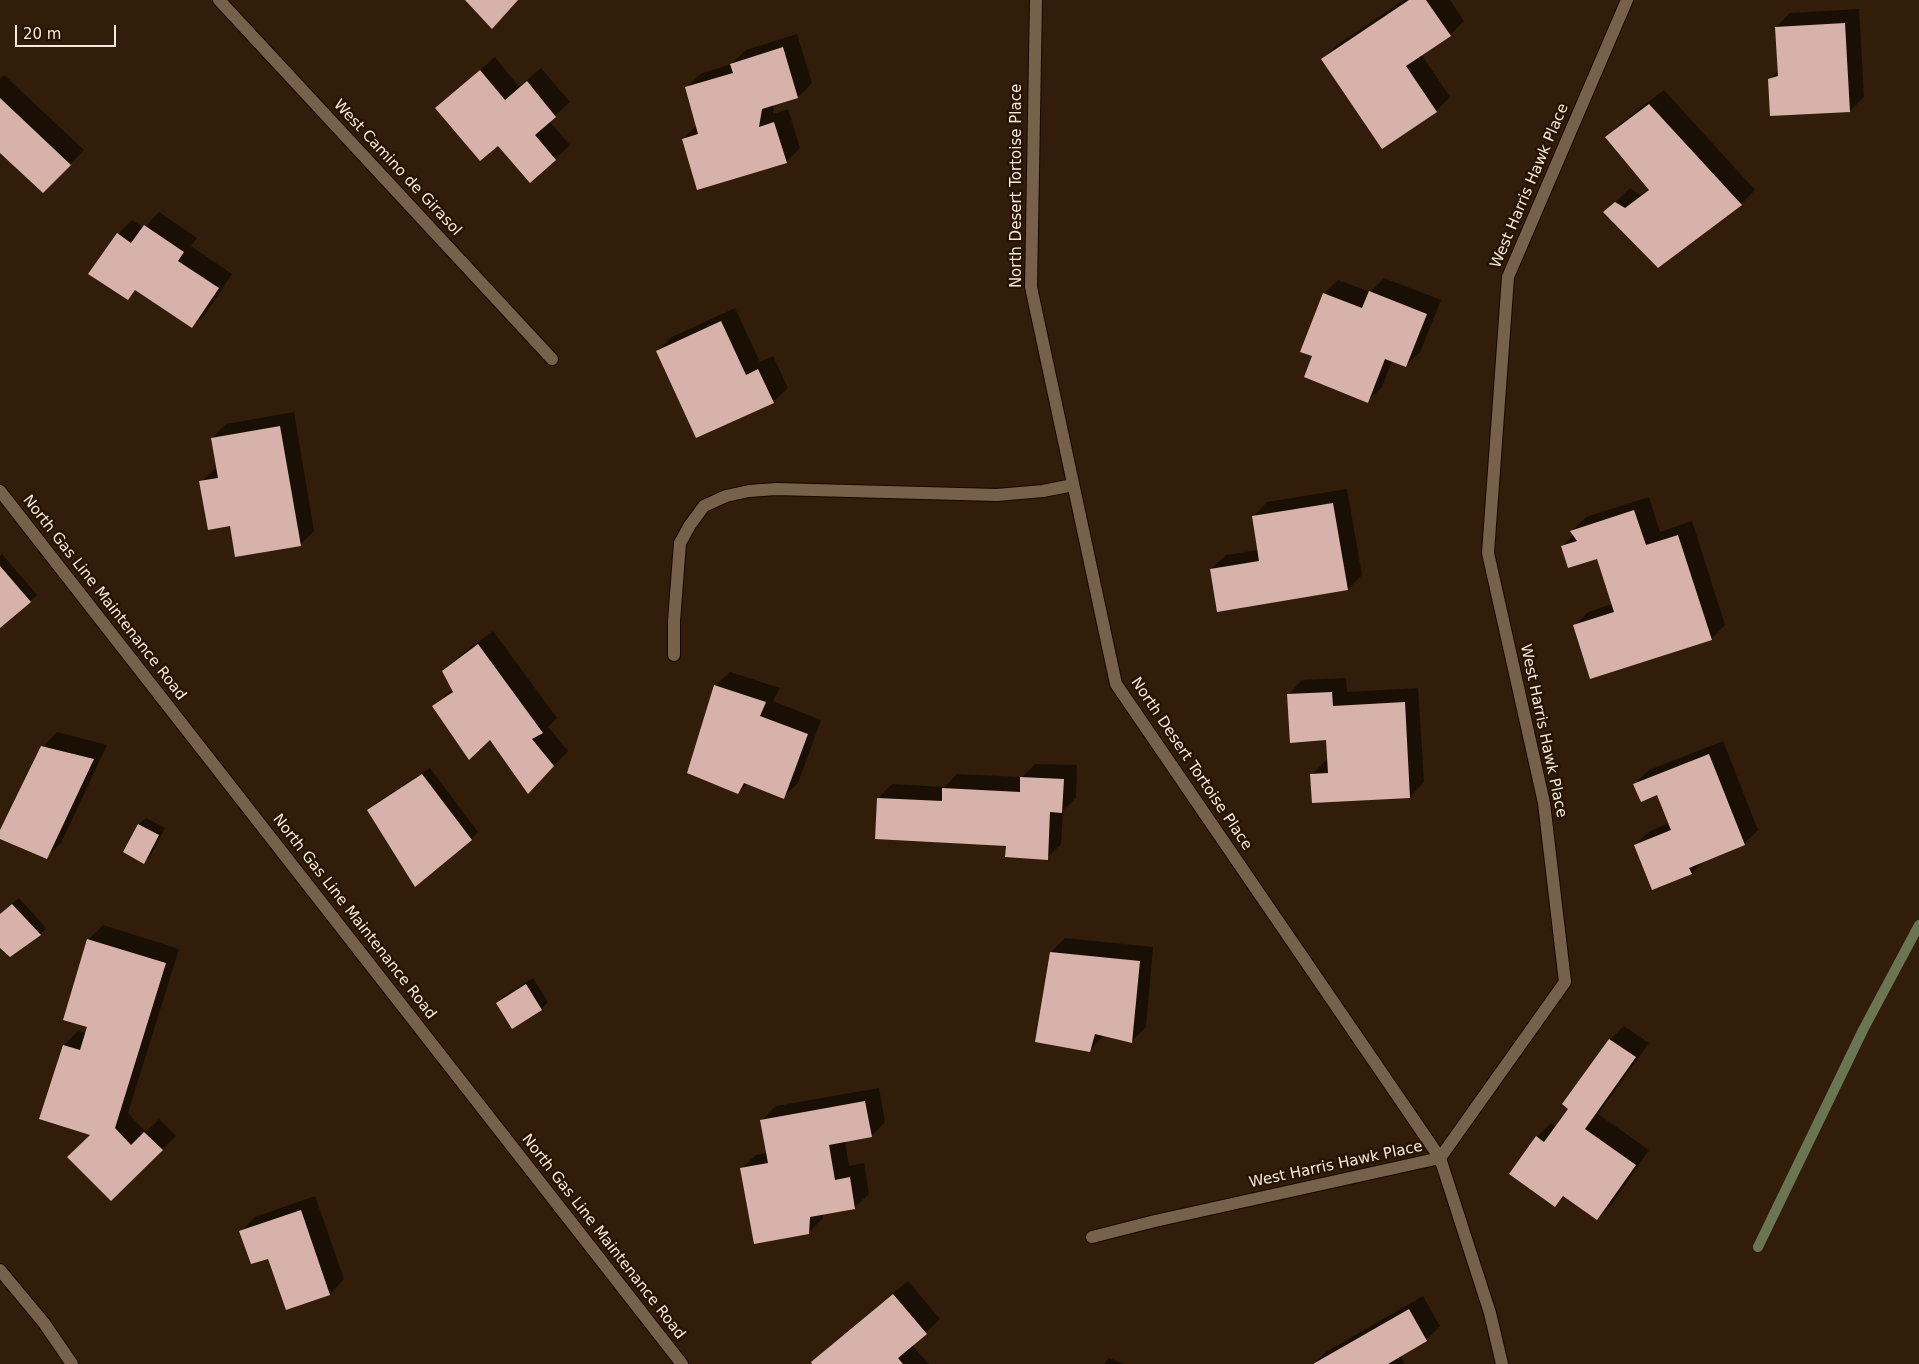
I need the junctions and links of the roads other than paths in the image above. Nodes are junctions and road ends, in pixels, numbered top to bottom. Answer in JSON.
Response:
{"nodes":[{"id":1,"x":219,"y":0,"type":"edge"},
{"id":2,"x":1036,"y":0,"type":"edge"},
{"id":3,"x":1627,"y":0,"type":"edge"},
{"id":4,"x":552,"y":359,"type":"dead end"},
{"id":5,"x":1073,"y":485,"type":"junction"},
{"id":6,"x":0,"y":491,"type":"edge"},
{"id":7,"x":674,"y":655,"type":"dead end"},
{"id":8,"x":1440,"y":1158,"type":"junction"},
{"id":9,"x":1092,"y":1237,"type":"dead end"},
{"id":10,"x":0,"y":1270,"type":"edge"},
{"id":11,"x":72,"y":1364,"type":"edge"},
{"id":12,"x":682,"y":1364,"type":"edge"},
{"id":13,"x":1502,"y":1364,"type":"edge"}],
"edges":[{"from":1,"to":4,"type":"street","name":"West Camino de Girasol"},
{"from":2,"to":5,"type":"street","name":"North Desert Tortoise Place"},
{"from":3,"to":8,"type":"street","name":"West Harris Hawk Place"},
{"from":5,"to":7,"type":"street"},
{"from":5,"to":8,"type":"street","name":"North Desert Tortoise Place"},
{"from":6,"to":12,"type":"street","name":"North Gas Line Maintenance Road"},
{"from":8,"to":9,"type":"street","name":"West Harris Hawk Place"},
{"from":8,"to":13,"type":"street","name":"North Desert Tortoise Place"},
{"from":10,"to":11,"type":"street"}]}
